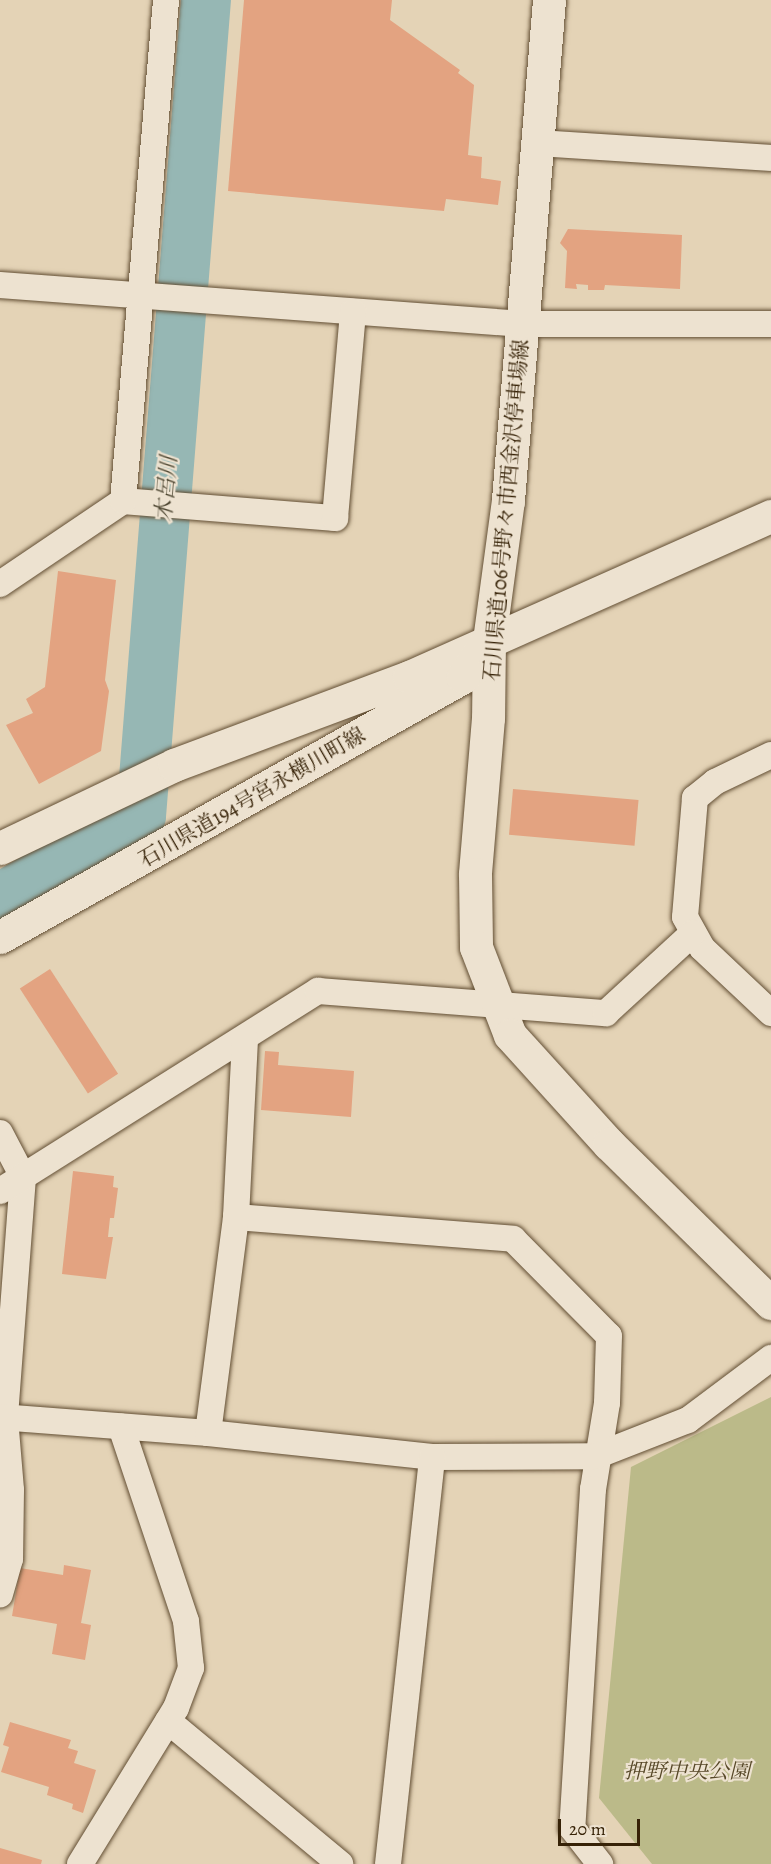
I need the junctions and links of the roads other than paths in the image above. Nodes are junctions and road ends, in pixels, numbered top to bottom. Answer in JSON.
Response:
{"nodes":[{"id":1,"x":166,"y":0,"type":"edge"},
{"id":2,"x":549,"y":0,"type":"edge"},
{"id":3,"x":539,"y":143,"type":"junction"},
{"id":4,"x":771,"y":158,"type":"edge"},
{"id":5,"x":0,"y":285,"type":"edge"},
{"id":6,"x":146,"y":296,"type":"junction"},
{"id":7,"x":353,"y":312,"type":"junction"},
{"id":8,"x":524,"y":324,"type":"junction"},
{"id":9,"x":771,"y":324,"type":"edge"},
{"id":10,"x":130,"y":502,"type":"junction"},
{"id":11,"x":771,"y":516,"type":"edge"},
{"id":12,"x":0,"y":584,"type":"edge"},
{"id":13,"x":489,"y":640,"type":"junction"},
{"id":14,"x":771,"y":755,"type":"edge"},
{"id":15,"x":0,"y":848,"type":"edge"},
{"id":16,"x":693,"y":933,"type":"junction"},
{"id":17,"x":0,"y":937,"type":"edge"},
{"id":18,"x":495,"y":1003,"type":"junction"},
{"id":19,"x":771,"y":1013,"type":"edge"},
{"id":20,"x":245,"y":1039,"type":"junction"},
{"id":21,"x":0,"y":1133,"type":"edge"},
{"id":22,"x":23,"y":1177,"type":"junction"},
{"id":23,"x":0,"y":1191,"type":"edge"},
{"id":24,"x":236,"y":1217,"type":"junction"},
{"id":25,"x":771,"y":1303,"type":"edge"},
{"id":26,"x":771,"y":1358,"type":"edge"},
{"id":27,"x":2,"y":1418,"type":"edge"},
{"id":28,"x":121,"y":1427,"type":"junction"},
{"id":29,"x":208,"y":1433,"type":"junction"},
{"id":30,"x":432,"y":1456,"type":"junction"},
{"id":31,"x":596,"y":1456,"type":"junction"},
{"id":32,"x":0,"y":1596,"type":"edge"},
{"id":33,"x":168,"y":1721,"type":"junction"},
{"id":34,"x":80,"y":1864,"type":"edge"},
{"id":35,"x":340,"y":1864,"type":"edge"},
{"id":36,"x":388,"y":1864,"type":"edge"},
{"id":37,"x":600,"y":1864,"type":"edge"}],
"edges":[{"from":1,"to":6,"type":"street"},
{"from":2,"to":3,"type":"main road","name":"石川県道106号野々市西金沢停車場線"},
{"from":3,"to":4,"type":"street"},
{"from":3,"to":8,"type":"main road","name":"石川県道106号野々市西金沢停車場線"},
{"from":5,"to":6,"type":"street"},
{"from":6,"to":7,"type":"street"},
{"from":6,"to":10,"type":"street"},
{"from":7,"to":8,"type":"street"},
{"from":7,"to":10,"type":"street"},
{"from":8,"to":9,"type":"street"},
{"from":8,"to":13,"type":"main road","name":"石川県道106号野々市西金沢停車場線"},
{"from":10,"to":12,"type":"street"},
{"from":11,"to":13,"type":"main road","name":"石川県道194号宮永横川町線"},
{"from":13,"to":15,"type":"main road","name":"石川県道194号宮永横川町線"},
{"from":13,"to":17,"type":"main road","name":"石川県道194号宮永横川町線"},
{"from":13,"to":18,"type":"main road","name":"石川県道106号野々市西金沢停車場線"},
{"from":14,"to":16,"type":"street"},
{"from":16,"to":18,"type":"street"},
{"from":16,"to":19,"type":"street"},
{"from":18,"to":20,"type":"street"},
{"from":18,"to":25,"type":"main road","name":"石川県道106号野々市西金沢停車場線"},
{"from":20,"to":22,"type":"street"},
{"from":20,"to":24,"type":"street"},
{"from":21,"to":22,"type":"street"},
{"from":22,"to":23,"type":"street"},
{"from":22,"to":27,"type":"street"},
{"from":24,"to":29,"type":"street"},
{"from":24,"to":31,"type":"street"},
{"from":26,"to":31,"type":"street"},
{"from":27,"to":28,"type":"street"},
{"from":27,"to":32,"type":"street"},
{"from":28,"to":29,"type":"street"},
{"from":28,"to":33,"type":"street"},
{"from":29,"to":30,"type":"street"},
{"from":30,"to":31,"type":"street"},
{"from":30,"to":36,"type":"street"},
{"from":31,"to":37,"type":"street"},
{"from":33,"to":34,"type":"street"},
{"from":33,"to":35,"type":"street"}]}
